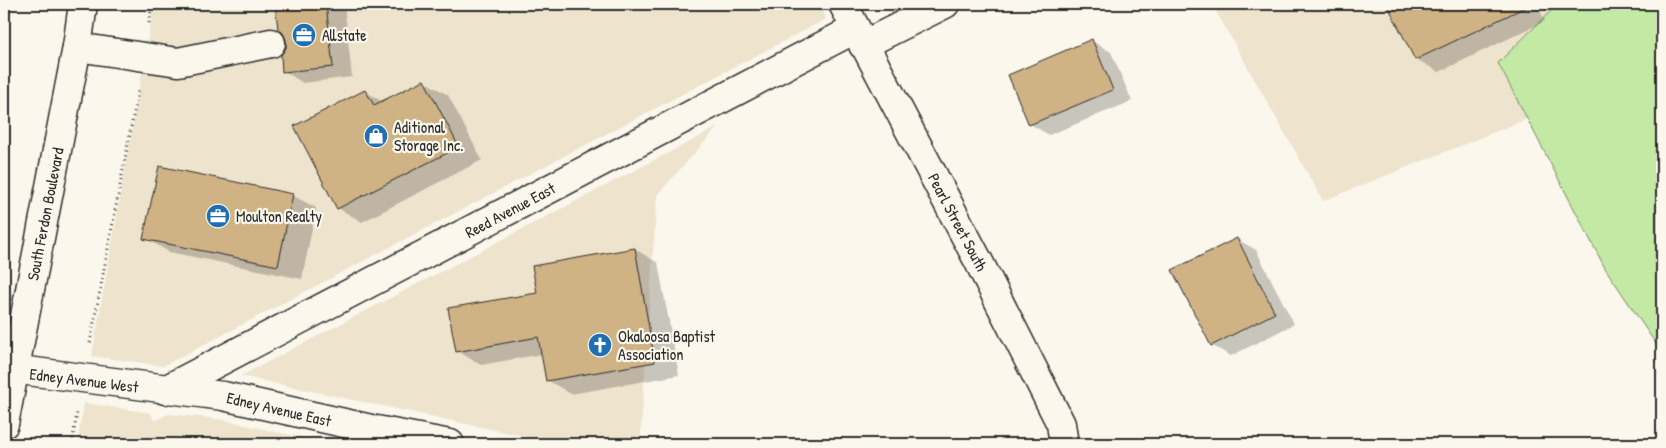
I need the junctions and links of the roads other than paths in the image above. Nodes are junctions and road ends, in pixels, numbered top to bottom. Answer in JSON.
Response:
{"nodes":[{"id":1,"x":83,"y":4,"type":"edge"},
{"id":2,"x":843,"y":4,"type":"edge"},
{"id":3,"x":945,"y":4,"type":"edge"},
{"id":4,"x":859,"y":37,"type":"junction"},
{"id":5,"x":271,"y":43,"type":"dead end"},
{"id":6,"x":77,"y":47,"type":"junction"},
{"id":7,"x":9,"y":369,"type":"edge"},
{"id":8,"x":165,"y":390,"type":"junction"},
{"id":9,"x":4,"y":424,"type":"edge"},
{"id":10,"x":369,"y":437,"type":"edge"},
{"id":11,"x":450,"y":444,"type":"edge"},
{"id":12,"x":1064,"y":444,"type":"edge"}],
"edges":[{"from":1,"to":6,"type":"street","name":"South Ferdon Boulevard"},
{"from":2,"to":4,"type":"street","name":"Pearl Street South"},
{"from":3,"to":4,"type":"street","name":"Reed Avenue East"},
{"from":4,"to":8,"type":"street","name":"Reed Avenue East"},
{"from":4,"to":12,"type":"street","name":"Pearl Street South"},
{"from":5,"to":6,"type":"street"},
{"from":6,"to":7,"type":"street","name":"South Ferdon Boulevard"},
{"from":7,"to":8,"type":"street","name":"Edney Avenue West"},
{"from":7,"to":9,"type":"street","name":"South Ferdon Boulevard"},
{"from":8,"to":10,"type":"street","name":"Edney Avenue East"},
{"from":10,"to":11,"type":"street","name":"Edney Avenue East"}]}
